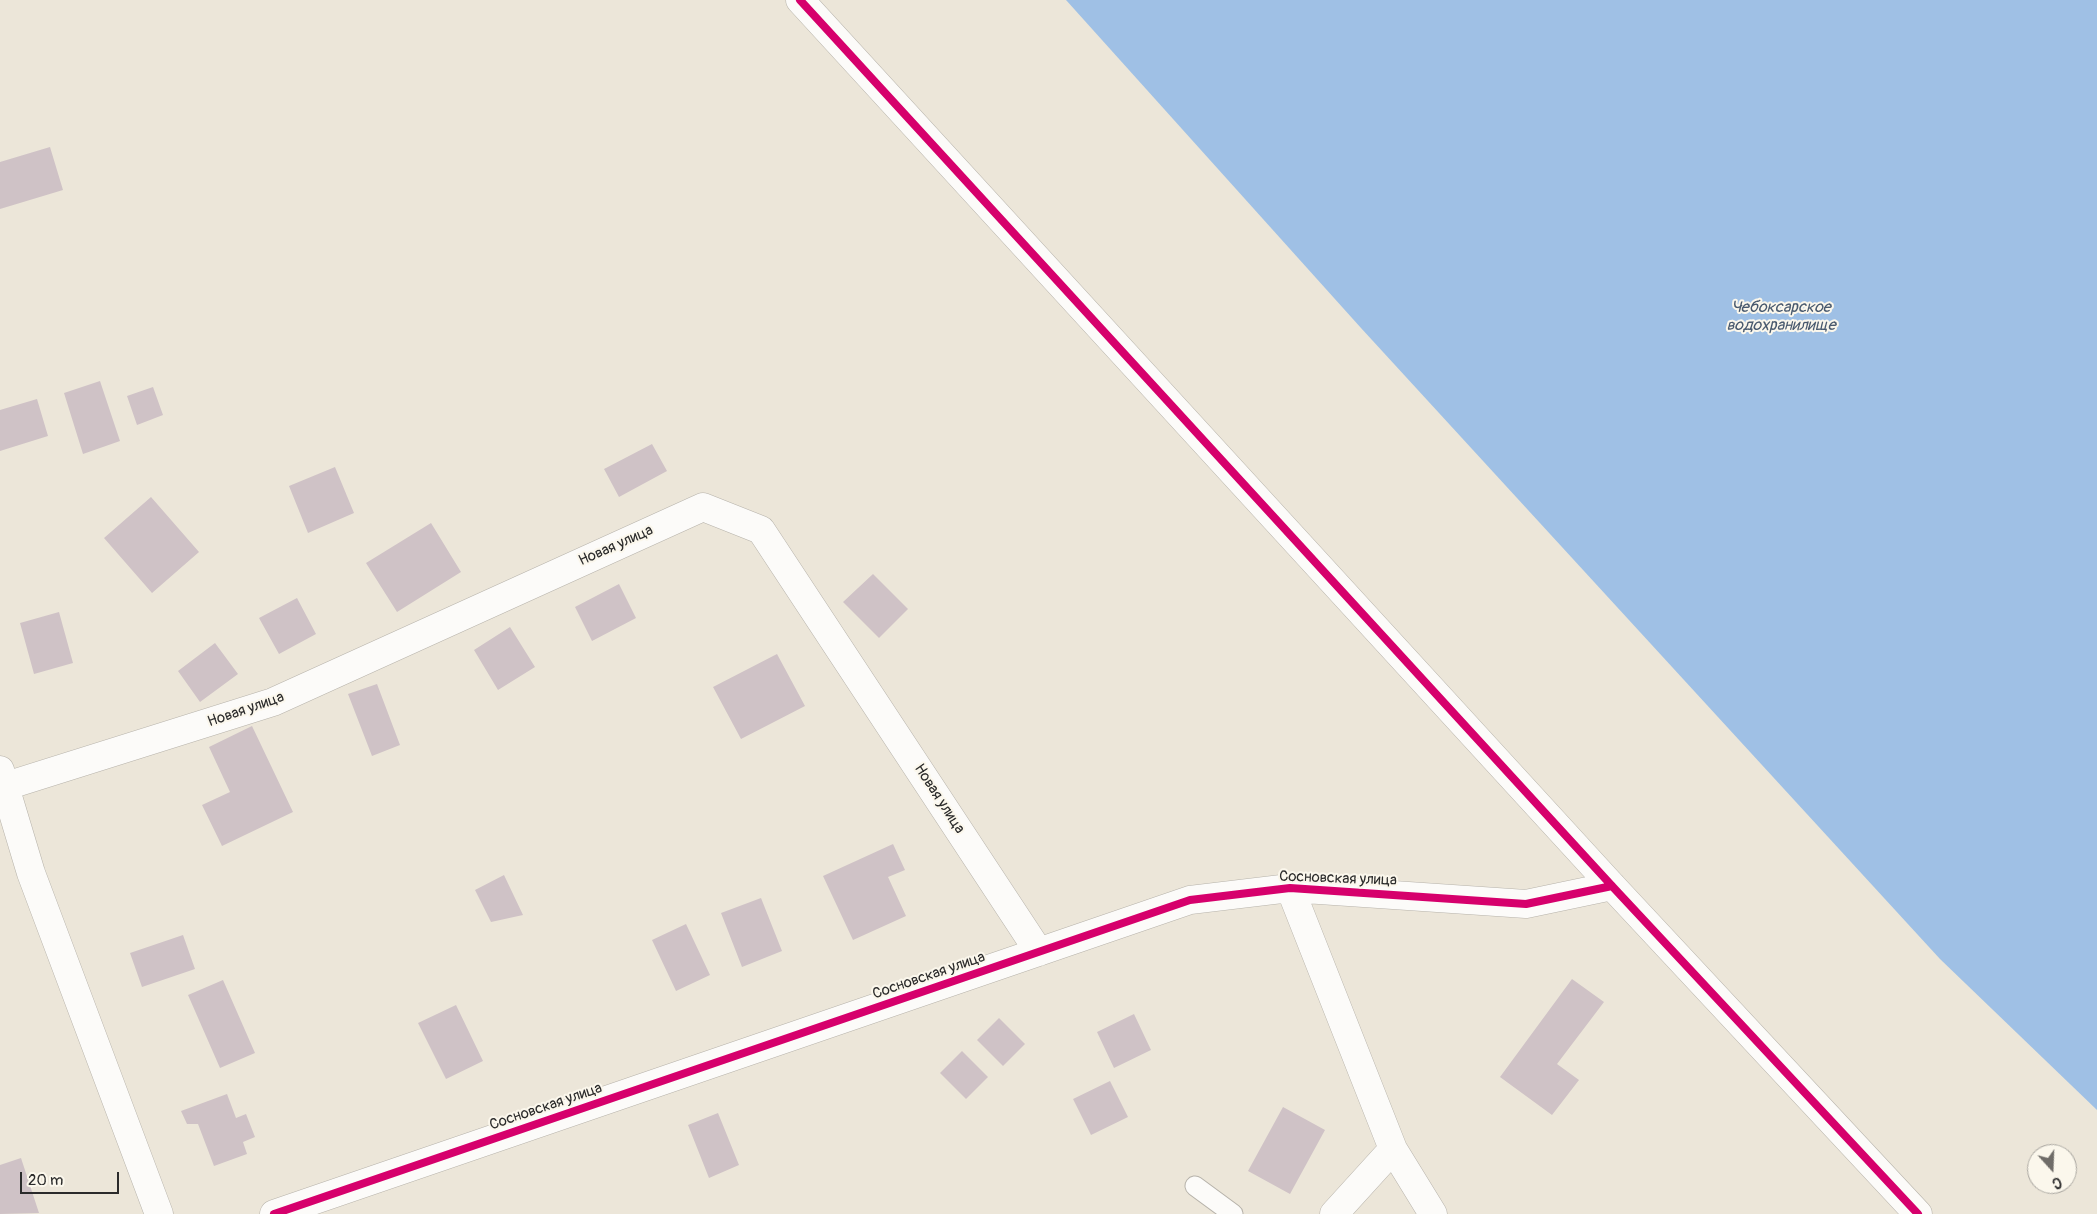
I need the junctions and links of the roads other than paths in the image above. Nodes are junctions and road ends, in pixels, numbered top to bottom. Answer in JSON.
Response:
{"nodes":[{"id":1,"x":800,"y":0,"type":"edge"},
{"id":2,"x":1,"y":782,"type":"edge"},
{"id":3,"x":1612,"y":886,"type":"junction"},
{"id":4,"x":1290,"y":888,"type":"junction"},
{"id":5,"x":1040,"y":952,"type":"junction"},
{"id":6,"x":1393,"y":1149,"type":"junction"},
{"id":7,"x":1195,"y":1186,"type":"dead end"},
{"id":8,"x":159,"y":1214,"type":"edge"},
{"id":9,"x":274,"y":1214,"type":"edge"},
{"id":10,"x":1234,"y":1214,"type":"edge"},
{"id":11,"x":1334,"y":1214,"type":"edge"},
{"id":12,"x":1433,"y":1214,"type":"edge"},
{"id":13,"x":1918,"y":1214,"type":"edge"}],
"edges":[{"from":1,"to":3,"type":"street"},
{"from":2,"to":5,"type":"street","name":"Новая улица"},
{"from":2,"to":8,"type":"street"},
{"from":3,"to":4,"type":"street","name":"Сосновская улица"},
{"from":3,"to":13,"type":"street"},
{"from":4,"to":5,"type":"street","name":"Сосновская улица"},
{"from":4,"to":6,"type":"street"},
{"from":5,"to":9,"type":"street","name":"Сосновская улица"},
{"from":6,"to":11,"type":"street"},
{"from":6,"to":12,"type":"street"},
{"from":7,"to":10,"type":"lane"}]}
